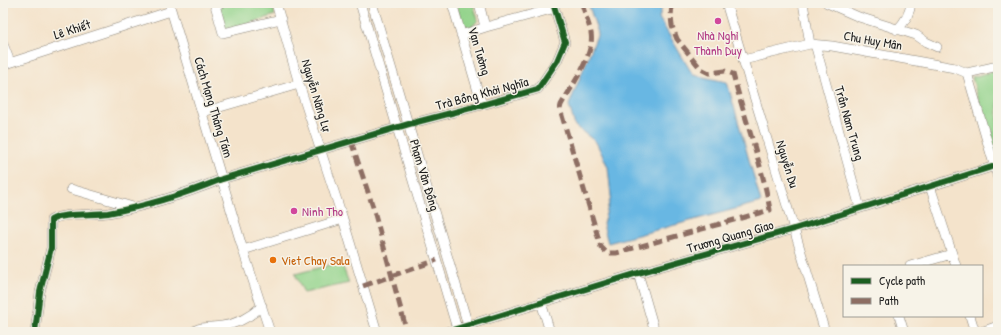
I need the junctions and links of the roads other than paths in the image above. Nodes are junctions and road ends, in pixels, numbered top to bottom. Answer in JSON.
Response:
{"nodes":[{"id":1,"x":221,"y":3,"type":"edge"},
{"id":2,"x":276,"y":3,"type":"edge"},
{"id":3,"x":360,"y":3,"type":"edge"},
{"id":4,"x":372,"y":3,"type":"edge"},
{"id":5,"x":452,"y":3,"type":"edge"},
{"id":6,"x":479,"y":3,"type":"edge"},
{"id":7,"x":726,"y":3,"type":"edge"},
{"id":8,"x":803,"y":3,"type":"edge"},
{"id":9,"x":827,"y":3,"type":"edge"},
{"id":10,"x":911,"y":3,"type":"edge"},
{"id":11,"x":554,"y":6,"type":"edge"},
{"id":12,"x":170,"y":7,"type":"edge"},
{"id":13,"x":281,"y":19,"type":"junction"},
{"id":14,"x":486,"y":27,"type":"junction"},
{"id":15,"x":897,"y":30,"type":"junction"},
{"id":16,"x":461,"y":35,"type":"junction"},
{"id":17,"x":3,"y":44,"type":"edge"},
{"id":18,"x":812,"y":44,"type":"junction"},
{"id":19,"x":936,"y":47,"type":"dead end"},
{"id":20,"x":743,"y":60,"type":"junction"},
{"id":21,"x":7,"y":64,"type":"edge"},
{"id":22,"x":998,"y":66,"type":"edge"},
{"id":23,"x":967,"y":73,"type":"junction"},
{"id":24,"x":299,"y":84,"type":"junction"},
{"id":25,"x":482,"y":106,"type":"junction"},
{"id":26,"x":203,"y":112,"type":"junction"},
{"id":27,"x":409,"y":124,"type":"junction"},
{"id":28,"x":398,"y":128,"type":"junction"},
{"id":29,"x":320,"y":150,"type":"junction"},
{"id":30,"x":996,"y":166,"type":"edge"},
{"id":31,"x":998,"y":178,"type":"edge"},
{"id":32,"x":222,"y":179,"type":"junction"},
{"id":33,"x":930,"y":186,"type":"junction"},
{"id":34,"x":71,"y":189,"type":"dead end"},
{"id":35,"x":134,"y":208,"type":"junction"},
{"id":36,"x":860,"y":208,"type":"junction"},
{"id":37,"x":343,"y":219,"type":"junction"},
{"id":38,"x":794,"y":229,"type":"junction"},
{"id":39,"x":243,"y":250,"type":"junction"},
{"id":40,"x":952,"y":254,"type":"junction"},
{"id":41,"x":914,"y":265,"type":"edge"},
{"id":42,"x":956,"y":265,"type":"edge"},
{"id":43,"x":638,"y":273,"type":"junction"},
{"id":44,"x":541,"y":302,"type":"junction"},
{"id":45,"x":262,"y":306,"type":"junction"},
{"id":46,"x":899,"y":317,"type":"edge"},
{"id":47,"x":970,"y":317,"type":"edge"},
{"id":48,"x":998,"y":326,"type":"edge"},
{"id":49,"x":468,"y":329,"type":"edge"},
{"id":50,"x":458,"y":330,"type":"edge"},
{"id":51,"x":35,"y":332,"type":"edge"},
{"id":52,"x":195,"y":332,"type":"edge"},
{"id":53,"x":270,"y":332,"type":"edge"},
{"id":54,"x":377,"y":332,"type":"edge"},
{"id":55,"x":446,"y":332,"type":"edge"},
{"id":56,"x":550,"y":332,"type":"edge"},
{"id":57,"x":655,"y":332,"type":"edge"},
{"id":58,"x":825,"y":332,"type":"edge"},
{"id":59,"x":904,"y":332,"type":"edge"},
{"id":60,"x":975,"y":332,"type":"edge"},
{"id":61,"x":981,"y":332,"type":"edge"}],
"edges":[{"from":1,"to":13,"type":"street"},
{"from":2,"to":13,"type":"street","name":"Nguyễn Năng Lự"},
{"from":3,"to":28,"type":"street","name":"Phạm Văn Đồng"},
{"from":4,"to":27,"type":"street","name":"Phạm Văn Đồng"},
{"from":5,"to":16,"type":"street","name":"Vạn Tường"},
{"from":6,"to":14,"type":"street"},
{"from":7,"to":20,"type":"street","name":"Nguyễn Du"},
{"from":8,"to":18,"type":"street","name":"Trần Nam Trung"},
{"from":9,"to":15,"type":"street"},
{"from":10,"to":15,"type":"street"},
{"from":11,"to":14,"type":"street"},
{"from":11,"to":25,"type":"street","name":"Trà Bồng Khởi Nghĩa"},
{"from":12,"to":21,"type":"street","name":"Lê Khiết"},
{"from":12,"to":26,"type":"street","name":"Cách Mạng Tháng Tám"},
{"from":13,"to":24,"type":"street","name":"Nguyễn Năng Lự"},
{"from":14,"to":16,"type":"street"},
{"from":15,"to":19,"type":"street"},
{"from":16,"to":25,"type":"street","name":"Vạn Tường"},
{"from":17,"to":21,"type":"street"},
{"from":18,"to":20,"type":"street","name":"Chu Huy Mân"},
{"from":18,"to":23,"type":"street","name":"Chu Huy Mân"},
{"from":18,"to":36,"type":"street","name":"Trần Nam Trung"},
{"from":20,"to":38,"type":"street","name":"Nguyễn Du"},
{"from":22,"to":23,"type":"street"},
{"from":23,"to":30,"type":"street"},
{"from":24,"to":26,"type":"street"},
{"from":24,"to":29,"type":"street","name":"Nguyễn Năng Lự"},
{"from":25,"to":27,"type":"street","name":"Trà Bồng Khởi Nghĩa"},
{"from":26,"to":32,"type":"street","name":"Cách Mạng Tháng Tám"},
{"from":27,"to":28,"type":"street","name":"Trà Bồng Khởi Nghĩa"},
{"from":27,"to":49,"type":"street","name":"Phạm Văn Đồng"},
{"from":28,"to":29,"type":"street"},
{"from":28,"to":50,"type":"street","name":"Phạm Văn Đồng"},
{"from":29,"to":32,"type":"street"},
{"from":29,"to":37,"type":"street","name":"Nguyễn Năng Lự"},
{"from":30,"to":31,"type":"street"},
{"from":30,"to":33,"type":"street","name":"Trương Quang Giao"},
{"from":32,"to":35,"type":"street"},
{"from":32,"to":39,"type":"street","name":"Cách Mạng Tháng Tám"},
{"from":33,"to":36,"type":"street","name":"Trương Quang Giao"},
{"from":33,"to":40,"type":"street"},
{"from":34,"to":35,"type":"street"},
{"from":35,"to":51,"type":"street"},
{"from":36,"to":38,"type":"street","name":"Trương Quang Giao"},
{"from":37,"to":39,"type":"street"},
{"from":37,"to":54,"type":"street","name":"Nguyễn Năng Lự"},
{"from":38,"to":43,"type":"street","name":"Trương Quang Giao"},
{"from":38,"to":58,"type":"street","name":"Nguyễn Du"},
{"from":39,"to":45,"type":"street","name":"Cách Mạng Tháng Tám"},
{"from":40,"to":41,"type":"street"},
{"from":40,"to":42,"type":"street"},
{"from":43,"to":44,"type":"street","name":"Trương Quang Giao"},
{"from":43,"to":57,"type":"street"},
{"from":44,"to":49,"type":"street","name":"Trương Quang Giao"},
{"from":44,"to":56,"type":"street"},
{"from":45,"to":52,"type":"street"},
{"from":45,"to":53,"type":"street","name":"Cách Mạng Tháng Tám"},
{"from":46,"to":59,"type":"street"},
{"from":47,"to":60,"type":"street"},
{"from":48,"to":61,"type":"street"},
{"from":49,"to":50,"type":"street","name":"Trương Quang Giao"},
{"from":50,"to":55,"type":"street"}]}
